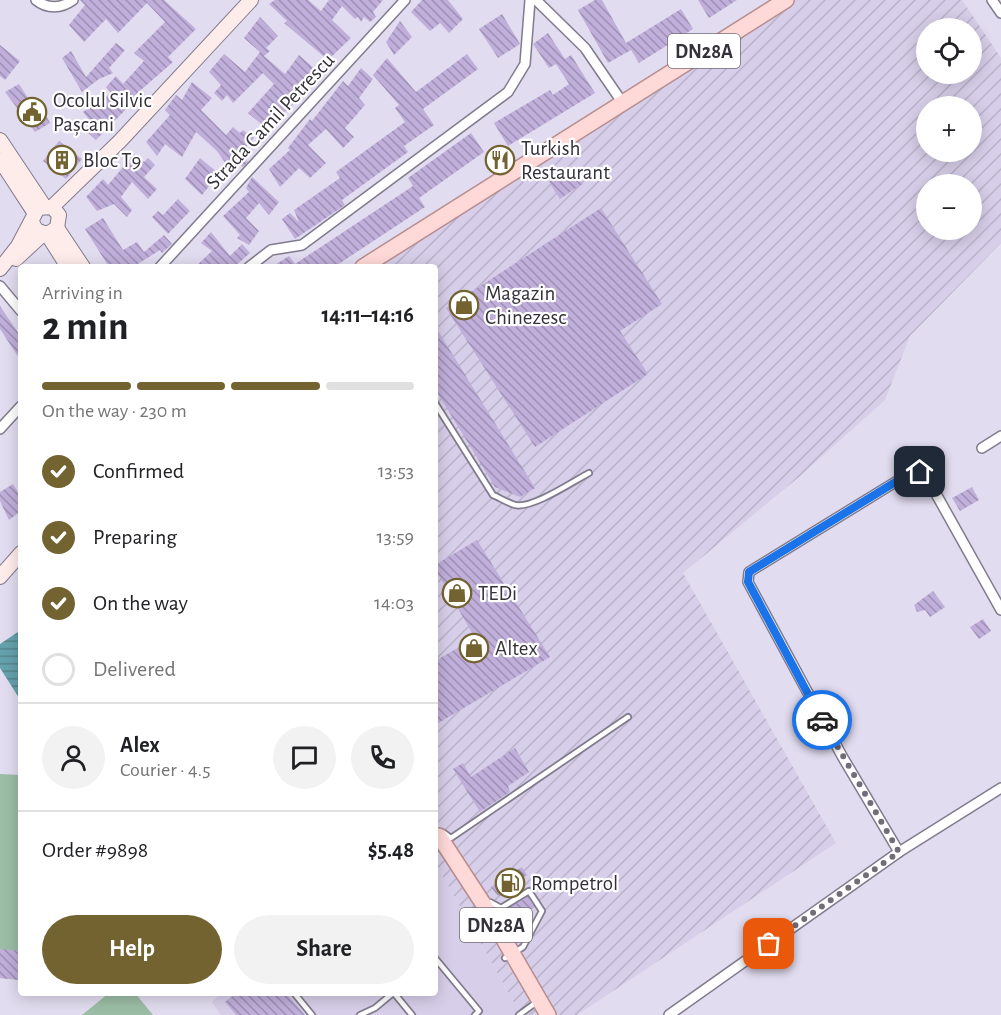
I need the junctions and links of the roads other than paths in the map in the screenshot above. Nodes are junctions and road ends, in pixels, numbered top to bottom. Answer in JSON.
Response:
{"nodes":[{"id":1,"x":36,"y":0,"type":"edge"},
{"id":2,"x":73,"y":0,"type":"edge"},
{"id":3,"x":251,"y":0,"type":"edge"},
{"id":4,"x":405,"y":0,"type":"edge"},
{"id":5,"x":530,"y":0,"type":"edge"},
{"id":6,"x":536,"y":0,"type":"edge"},
{"id":7,"x":786,"y":0,"type":"edge"},
{"id":8,"x":992,"y":0,"type":"edge"},
{"id":9,"x":1001,"y":14,"type":"edge"},
{"id":10,"x":622,"y":102,"type":"junction"},
{"id":11,"x":0,"y":140,"type":"edge"},
{"id":12,"x":0,"y":160,"type":"edge"},
{"id":13,"x":46,"y":220,"type":"junction"},
{"id":14,"x":67,"y":264,"type":"edge"},
{"id":15,"x":81,"y":264,"type":"edge"},
{"id":16,"x":163,"y":264,"type":"edge"},
{"id":17,"x":253,"y":264,"type":"edge"},
{"id":18,"x":368,"y":264,"type":"edge"},
{"id":19,"x":0,"y":269,"type":"edge"},
{"id":20,"x":0,"y":275,"type":"edge"},
{"id":21,"x":0,"y":286,"type":"edge"},
{"id":22,"x":18,"y":307,"type":"edge"},
{"id":23,"x":438,"y":408,"type":"edge"},
{"id":24,"x":18,"y":409,"type":"edge"},
{"id":25,"x":0,"y":429,"type":"edge"},
{"id":26,"x":1001,"y":436,"type":"edge"},
{"id":27,"x":982,"y":448,"type":"dead end"},
{"id":28,"x":589,"y":473,"type":"dead end"},
{"id":29,"x":18,"y":556,"type":"edge"},
{"id":30,"x":0,"y":577,"type":"edge"},
{"id":31,"x":1001,"y":610,"type":"edge"},
{"id":32,"x":628,"y":717,"type":"dead end"},
{"id":33,"x":1001,"y":788,"type":"edge"},
{"id":34,"x":439,"y":836,"type":"edge"},
{"id":35,"x":899,"y":852,"type":"junction"},
{"id":36,"x":484,"y":905,"type":"junction"},
{"id":37,"x":509,"y":956,"type":"junction"},
{"id":38,"x":438,"y":962,"type":"edge"},
{"id":39,"x":296,"y":996,"type":"edge"},
{"id":40,"x":390,"y":996,"type":"edge"},
{"id":41,"x":396,"y":996,"type":"edge"},
{"id":42,"x":538,"y":1010,"type":"edge"},
{"id":43,"x":312,"y":1015,"type":"edge"},
{"id":44,"x":360,"y":1015,"type":"edge"},
{"id":45,"x":412,"y":1015,"type":"edge"},
{"id":46,"x":475,"y":1015,"type":"edge"},
{"id":47,"x":519,"y":1015,"type":"edge"},
{"id":48,"x":548,"y":1015,"type":"edge"},
{"id":49,"x":669,"y":1015,"type":"edge"}],
"edges":[{"from":1,"to":2,"type":"street"},
{"from":3,"to":13,"type":"main road"},
{"from":4,"to":16,"type":"street","name":"Strada Camil Petrescu"},
{"from":5,"to":17,"type":"street"},
{"from":6,"to":10,"type":"street"},
{"from":7,"to":10,"type":"main road","number":"DN28A"},
{"from":8,"to":9,"type":"street"},
{"from":10,"to":18,"type":"main road","number":"DN28A"},
{"from":11,"to":13,"type":"main road"},
{"from":12,"to":13,"type":"main road"},
{"from":13,"to":14,"type":"main road"},
{"from":13,"to":15,"type":"main road"},
{"from":13,"to":19,"type":"main road"},
{"from":13,"to":20,"type":"main road"},
{"from":21,"to":22,"type":"street"},
{"from":23,"to":28,"type":"lane"},
{"from":24,"to":25,"type":"street"},
{"from":26,"to":27,"type":"street"},
{"from":29,"to":30,"type":"main road"},
{"from":31,"to":35,"type":"street"},
{"from":32,"to":34,"type":"lane"},
{"from":33,"to":35,"type":"street"},
{"from":34,"to":36,"type":"main road","number":"DN28A"},
{"from":34,"to":37,"type":"main road","number":"DN28A"},
{"from":35,"to":49,"type":"street"},
{"from":36,"to":37,"type":"main road","number":"DN28A"},
{"from":36,"to":37,"type":"lane"},
{"from":37,"to":42,"type":"main road","number":"DN28A"},
{"from":37,"to":48,"type":"main road","number":"DN28A"},
{"from":38,"to":46,"type":"lane"},
{"from":39,"to":43,"type":"lane"},
{"from":40,"to":44,"type":"lane"},
{"from":41,"to":45,"type":"lane"},
{"from":42,"to":47,"type":"lane"}]}
